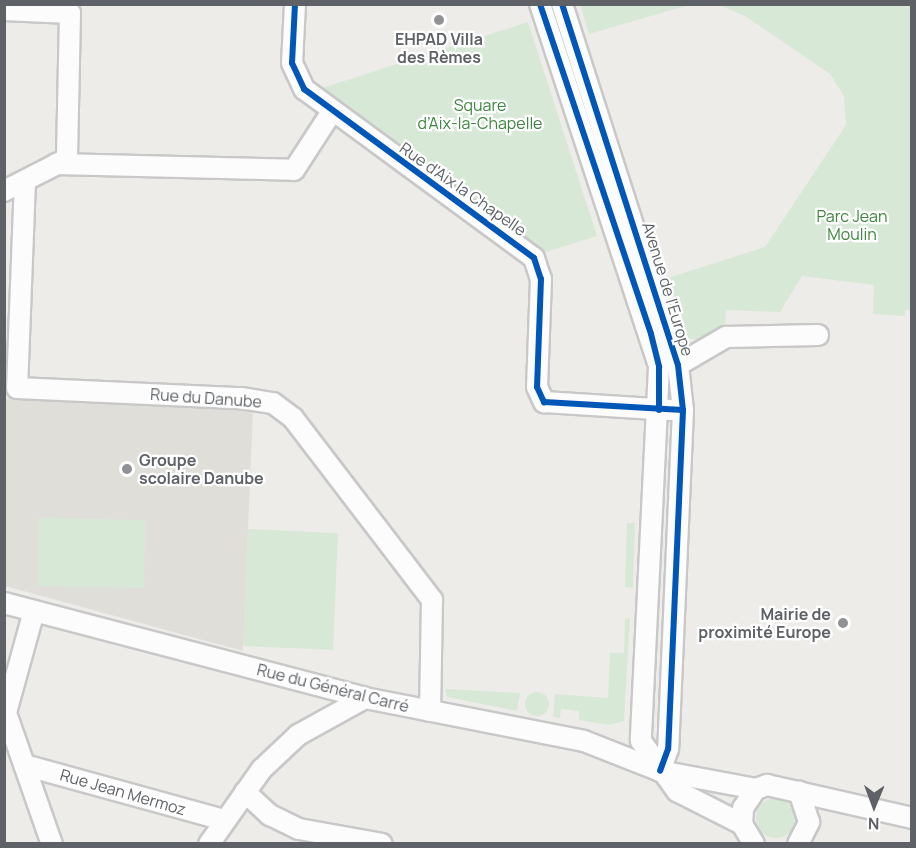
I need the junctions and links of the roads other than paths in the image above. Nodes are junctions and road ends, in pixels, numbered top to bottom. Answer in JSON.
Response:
{"nodes":[{"id":1,"x":295,"y":4,"type":"edge"},
{"id":2,"x":540,"y":4,"type":"edge"},
{"id":3,"x":562,"y":4,"type":"edge"},
{"id":4,"x":4,"y":10,"type":"edge"},
{"id":5,"x":586,"y":77,"type":"junction"},
{"id":6,"x":566,"y":83,"type":"junction"},
{"id":7,"x":331,"y":113,"type":"junction"},
{"id":8,"x":63,"y":164,"type":"junction"},
{"id":9,"x":25,"y":181,"type":"junction"},
{"id":10,"x":4,"y":191,"type":"edge"},
{"id":11,"x":818,"y":335,"type":"dead end"},
{"id":12,"x":678,"y":365,"type":"junction"},
{"id":13,"x":659,"y":410,"type":"junction"},
{"id":14,"x":683,"y":410,"type":"junction"},
{"id":15,"x":4,"y":603,"type":"edge"},
{"id":16,"x":34,"y":611,"type":"junction"},
{"id":17,"x":365,"y":698,"type":"junction"},
{"id":18,"x":430,"y":711,"type":"junction"},
{"id":19,"x":24,"y":765,"type":"junction"},
{"id":20,"x":660,"y":771,"type":"junction"},
{"id":21,"x":756,"y":789,"type":"junction"},
{"id":22,"x":245,"y":792,"type":"junction"},
{"id":23,"x":799,"y":792,"type":"junction"},
{"id":24,"x":849,"y":807,"type":"junction"},
{"id":25,"x":912,"y":818,"type":"edge"},
{"id":26,"x":223,"y":820,"type":"junction"},
{"id":27,"x":809,"y":822,"type":"junction"},
{"id":28,"x":742,"y":824,"type":"junction"},
{"id":29,"x":52,"y":843,"type":"edge"},
{"id":30,"x":209,"y":843,"type":"edge"},
{"id":31,"x":382,"y":843,"type":"edge"},
{"id":32,"x":754,"y":843,"type":"edge"},
{"id":33,"x":798,"y":843,"type":"edge"}],
"edges":[{"from":1,"to":7,"type":"street","name":"Rue d'Aix la Chapelle"},
{"from":2,"to":6,"type":"street","name":"Avenue de l'Europe"},
{"from":3,"to":5,"type":"street","name":"Avenue de l'Europe"},
{"from":4,"to":8,"type":"street"},
{"from":5,"to":6,"type":"street"},
{"from":5,"to":12,"type":"street","name":"Avenue de l'Europe"},
{"from":6,"to":13,"type":"street","name":"Avenue de l'Europe"},
{"from":7,"to":8,"type":"street"},
{"from":7,"to":13,"type":"street","name":"Rue d'Aix la Chapelle"},
{"from":8,"to":9,"type":"street"},
{"from":9,"to":10,"type":"street"},
{"from":9,"to":18,"type":"street","name":"Rue du Danube"},
{"from":11,"to":12,"type":"street"},
{"from":12,"to":14,"type":"street","name":"Avenue de l'Europe"},
{"from":13,"to":14,"type":"street","name":"Rue d'Aix la Chapelle"},
{"from":13,"to":20,"type":"street","name":"Avenue de l'Europe"},
{"from":14,"to":20,"type":"street","name":"Avenue de l'Europe"},
{"from":15,"to":16,"type":"street","name":"Rue du Général Carré"},
{"from":16,"to":17,"type":"street","name":"Rue du Général Carré"},
{"from":16,"to":19,"type":"street"},
{"from":17,"to":18,"type":"street","name":"Rue du Général Carré"},
{"from":17,"to":22,"type":"street"},
{"from":18,"to":20,"type":"street","name":"Rue du Général Carré"},
{"from":19,"to":26,"type":"street","name":"Rue Jean Mermoz"},
{"from":19,"to":29,"type":"street"},
{"from":20,"to":21,"type":"street","name":"Rue du Général Carré"},
{"from":20,"to":28,"type":"street","name":"Rue du Général Carré"},
{"from":21,"to":23,"type":"street","name":"Rue du Général Carré"},
{"from":21,"to":28,"type":"street"},
{"from":22,"to":26,"type":"street"},
{"from":22,"to":31,"type":"street"},
{"from":23,"to":24,"type":"street"},
{"from":23,"to":27,"type":"street"},
{"from":24,"to":25,"type":"street"},
{"from":24,"to":27,"type":"street"},
{"from":26,"to":30,"type":"street"},
{"from":27,"to":33,"type":"street"},
{"from":28,"to":32,"type":"street"}]}
